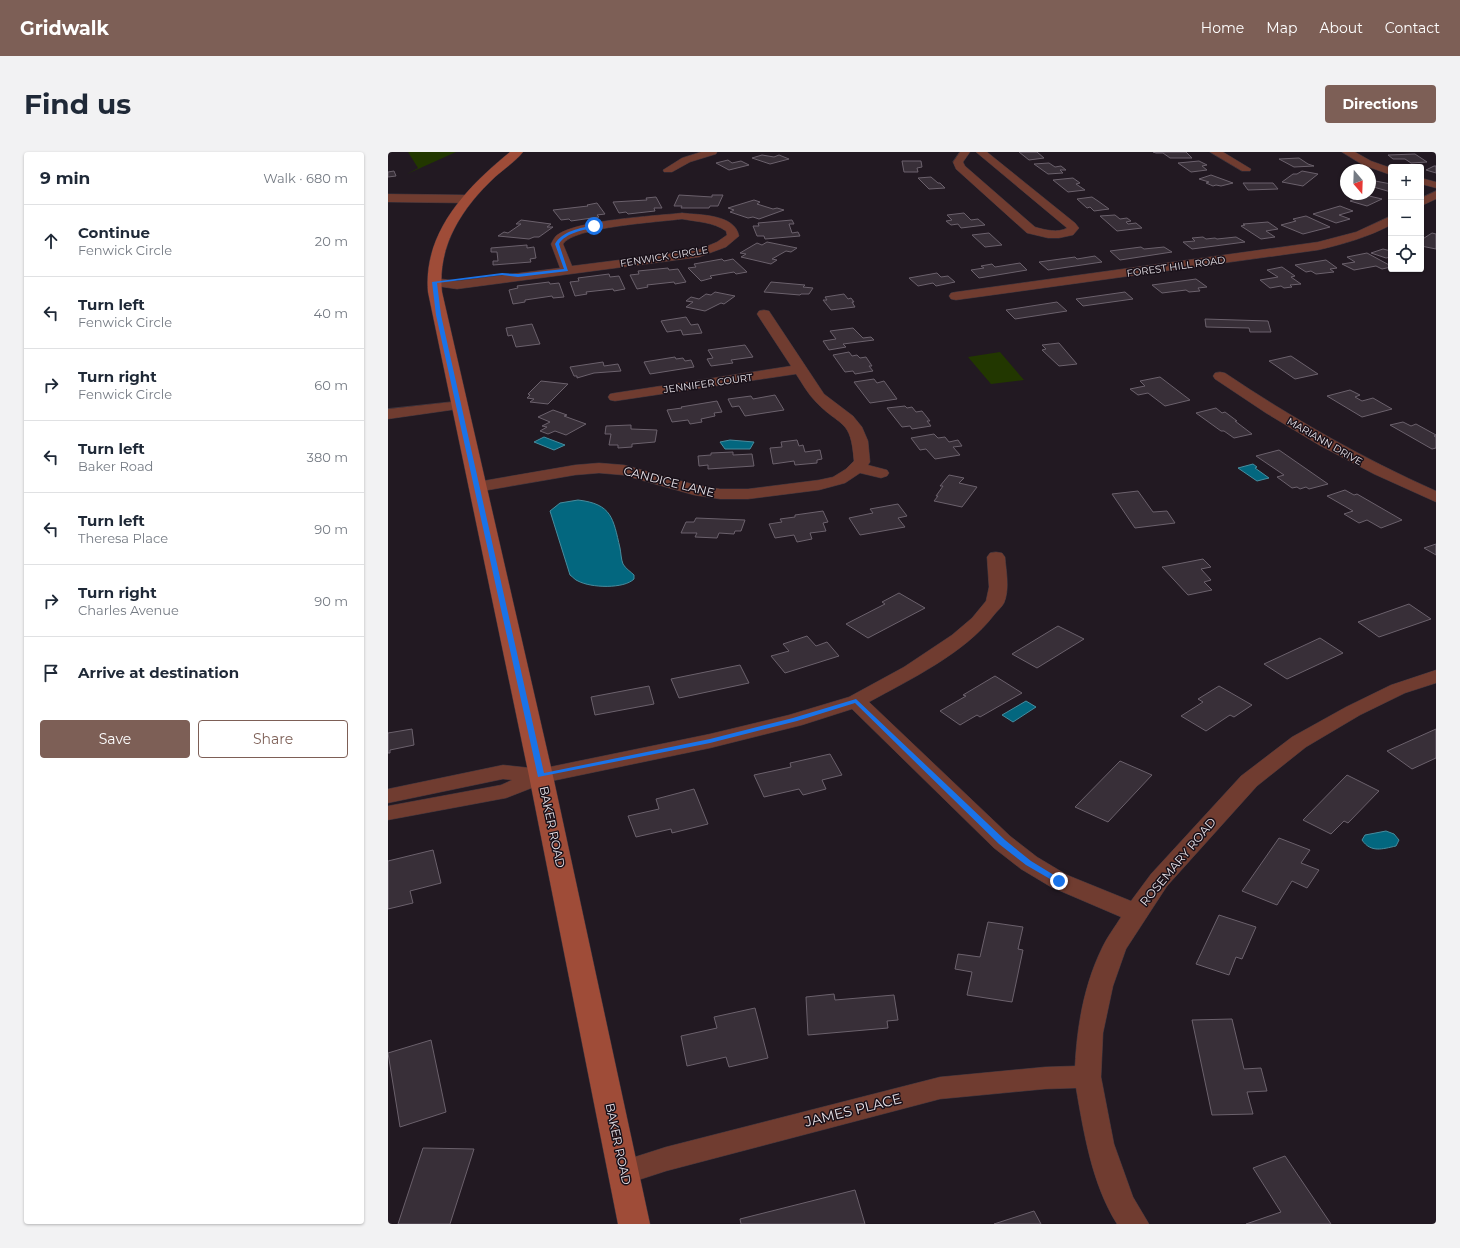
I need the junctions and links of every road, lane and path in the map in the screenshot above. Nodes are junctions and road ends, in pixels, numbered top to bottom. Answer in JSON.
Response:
{"nodes":[{"id":1,"x":517,"y":152,"type":"edge"},
{"id":2,"x":712,"y":152,"type":"edge"},
{"id":3,"x":965,"y":152,"type":"edge"},
{"id":4,"x":981,"y":152,"type":"edge"},
{"id":5,"x":1216,"y":152,"type":"edge"},
{"id":6,"x":1347,"y":152,"type":"edge"},
{"id":7,"x":1246,"y":169,"type":"dead end"},
{"id":8,"x":668,"y":170,"type":"dead end"},
{"id":9,"x":1388,"y":171,"type":"edge"},
{"id":10,"x":1424,"y":182,"type":"edge"},
{"id":11,"x":1436,"y":185,"type":"edge"},
{"id":12,"x":1436,"y":194,"type":"edge"},
{"id":13,"x":388,"y":198,"type":"edge"},
{"id":14,"x":467,"y":199,"type":"junction"},
{"id":15,"x":1424,"y":201,"type":"edge"},
{"id":16,"x":1388,"y":222,"type":"edge"},
{"id":17,"x":567,"y":270,"type":"junction"},
{"id":18,"x":434,"y":282,"type":"junction"},
{"id":19,"x":956,"y":296,"type":"dead end"},
{"id":20,"x":764,"y":314,"type":"dead end"},
{"id":21,"x":800,"y":369,"type":"junction"},
{"id":22,"x":1220,"y":376,"type":"dead end"},
{"id":23,"x":615,"y":397,"type":"dead end"},
{"id":24,"x":460,"y":405,"type":"junction"},
{"id":25,"x":388,"y":414,"type":"edge"},
{"id":26,"x":857,"y":467,"type":"junction"},
{"id":27,"x":881,"y":473,"type":"dead end"},
{"id":28,"x":477,"y":487,"type":"junction"},
{"id":29,"x":1436,"y":497,"type":"edge"},
{"id":30,"x":996,"y":557,"type":"dead end"},
{"id":31,"x":1436,"y":676,"type":"edge"},
{"id":32,"x":856,"y":701,"type":"junction"},
{"id":33,"x":541,"y":776,"type":"junction"},
{"id":34,"x":388,"y":796,"type":"edge"},
{"id":35,"x":388,"y":813,"type":"edge"},
{"id":36,"x":1136,"y":913,"type":"junction"},
{"id":37,"x":1088,"y":1077,"type":"junction"},
{"id":38,"x":623,"y":1173,"type":"junction"},
{"id":39,"x":634,"y":1224,"type":"edge"},
{"id":40,"x":1134,"y":1224,"type":"edge"}],
"edges":[{"from":1,"to":14,"type":"main road","name":"BAKER ROAD"},
{"from":2,"to":8,"type":"street"},
{"from":3,"to":4,"type":"street"},
{"from":5,"to":7,"type":"street"},
{"from":6,"to":9,"type":"street"},
{"from":10,"to":11,"type":"street"},
{"from":12,"to":15,"type":"street"},
{"from":13,"to":14,"type":"street"},
{"from":14,"to":18,"type":"main road","name":"BAKER ROAD"},
{"from":16,"to":19,"type":"street","name":"FOREST HILL ROAD"},
{"from":17,"to":17,"type":"street","name":"FENWICK CIRCLE"},
{"from":17,"to":18,"type":"street","name":"FENWICK CIRCLE"},
{"from":18,"to":24,"type":"main road","name":"BAKER ROAD"},
{"from":20,"to":21,"type":"street"},
{"from":21,"to":23,"type":"street","name":"JENNIFER COURT"},
{"from":21,"to":26,"type":"street"},
{"from":22,"to":29,"type":"street","name":"MARIANN DRIVE"},
{"from":24,"to":25,"type":"street"},
{"from":24,"to":28,"type":"main road","name":"BAKER ROAD"},
{"from":26,"to":27,"type":"street"},
{"from":26,"to":28,"type":"street","name":"CANDICE LANE"},
{"from":28,"to":33,"type":"main road","name":"BAKER ROAD"},
{"from":30,"to":32,"type":"street"},
{"from":31,"to":36,"type":"street","name":"ROSEMARY ROAD"},
{"from":32,"to":33,"type":"street"},
{"from":32,"to":36,"type":"street"},
{"from":33,"to":34,"type":"street"},
{"from":33,"to":35,"type":"street"},
{"from":33,"to":38,"type":"main road","name":"BAKER ROAD"},
{"from":36,"to":37,"type":"street","name":"ROSEMARY ROAD"},
{"from":37,"to":38,"type":"street","name":"JAMES PLACE"},
{"from":37,"to":40,"type":"street","name":"ROSEMARY ROAD"},
{"from":38,"to":39,"type":"main road","name":"BAKER ROAD"}]}
